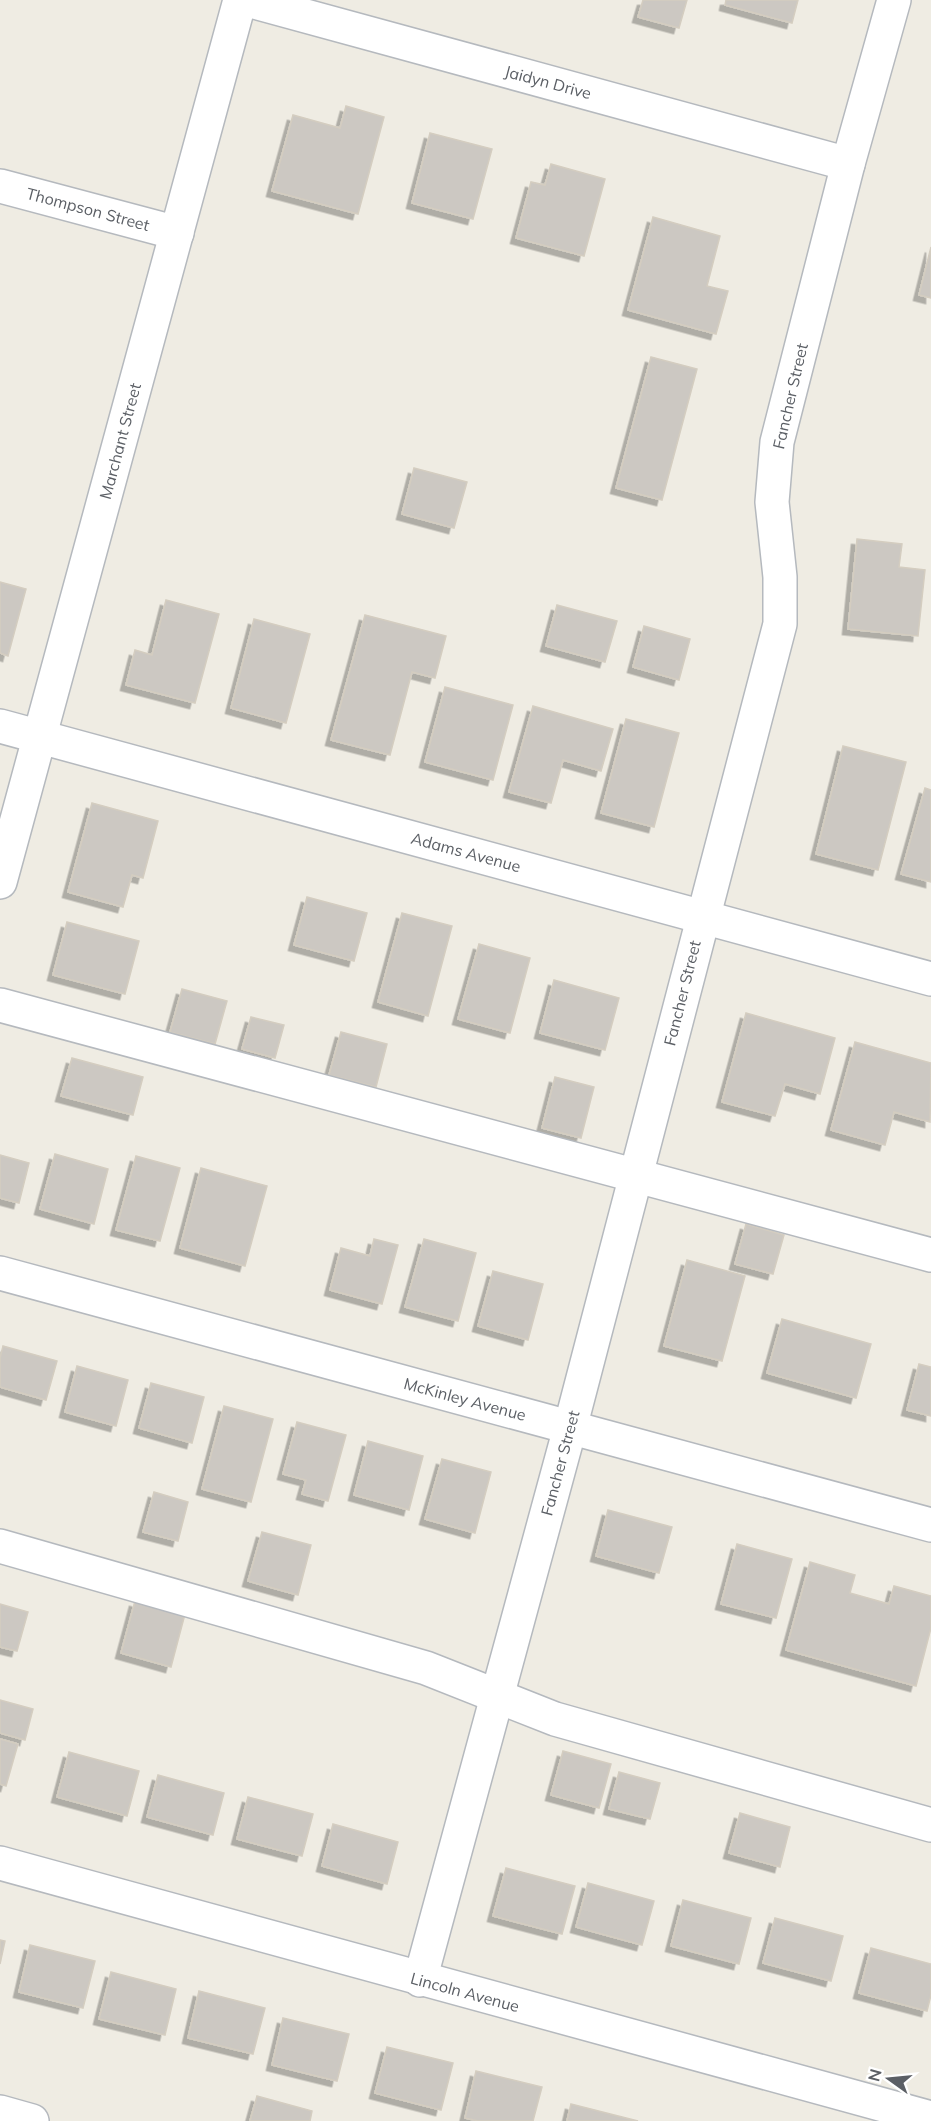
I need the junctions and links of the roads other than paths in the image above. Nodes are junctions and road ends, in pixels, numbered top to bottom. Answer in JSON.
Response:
{"nodes":[{"id":1,"x":240,"y":0,"type":"edge"},
{"id":2,"x":247,"y":0,"type":"edge"},
{"id":3,"x":894,"y":0,"type":"edge"},
{"id":4,"x":849,"y":164,"type":"junction"},
{"id":5,"x":0,"y":186,"type":"edge"},
{"id":6,"x":177,"y":233,"type":"junction"},
{"id":7,"x":0,"y":726,"type":"edge"},
{"id":8,"x":39,"y":736,"type":"junction"},
{"id":9,"x":0,"y":882,"type":"edge"},
{"id":10,"x":702,"y":916,"type":"junction"},
{"id":11,"x":931,"y":979,"type":"edge"},
{"id":12,"x":0,"y":1005,"type":"edge"},
{"id":13,"x":634,"y":1176,"type":"junction"},
{"id":14,"x":931,"y":1255,"type":"edge"},
{"id":15,"x":0,"y":1273,"type":"edge"},
{"id":16,"x":570,"y":1428,"type":"junction"},
{"id":17,"x":931,"y":1525,"type":"edge"},
{"id":18,"x":0,"y":1546,"type":"edge"},
{"id":19,"x":497,"y":1696,"type":"junction"},
{"id":20,"x":931,"y":1825,"type":"edge"},
{"id":21,"x":0,"y":1863,"type":"edge"},
{"id":22,"x":420,"y":1980,"type":"junction"},
{"id":23,"x":0,"y":2112,"type":"edge"},
{"id":24,"x":931,"y":2118,"type":"edge"},
{"id":25,"x":32,"y":2121,"type":"edge"}],
"edges":[{"from":1,"to":6,"type":"street","name":"Marchant Street"},
{"from":2,"to":4,"type":"street","name":"Jaidyn Drive"},
{"from":3,"to":4,"type":"street","name":"Fancher Street"},
{"from":4,"to":10,"type":"street","name":"Fancher Street"},
{"from":5,"to":6,"type":"street","name":"Thompson Street"},
{"from":6,"to":8,"type":"street","name":"Marchant Street"},
{"from":7,"to":8,"type":"street","name":"Adams Avenue"},
{"from":8,"to":9,"type":"street","name":"Marchant Street"},
{"from":8,"to":10,"type":"street","name":"Adams Avenue"},
{"from":10,"to":11,"type":"street","name":"Adams Avenue"},
{"from":10,"to":13,"type":"street","name":"Fancher Street"},
{"from":12,"to":13,"type":"street"},
{"from":13,"to":14,"type":"street"},
{"from":13,"to":16,"type":"street","name":"Fancher Street"},
{"from":15,"to":16,"type":"street","name":"McKinley Avenue"},
{"from":16,"to":17,"type":"street","name":"McKinley Avenue"},
{"from":16,"to":19,"type":"street","name":"Fancher Street"},
{"from":18,"to":19,"type":"street"},
{"from":19,"to":20,"type":"street"},
{"from":19,"to":22,"type":"street","name":"Fancher Street"},
{"from":21,"to":22,"type":"street","name":"Lincoln Avenue"},
{"from":22,"to":24,"type":"street","name":"Lincoln Avenue"},
{"from":23,"to":25,"type":"street"}]}
